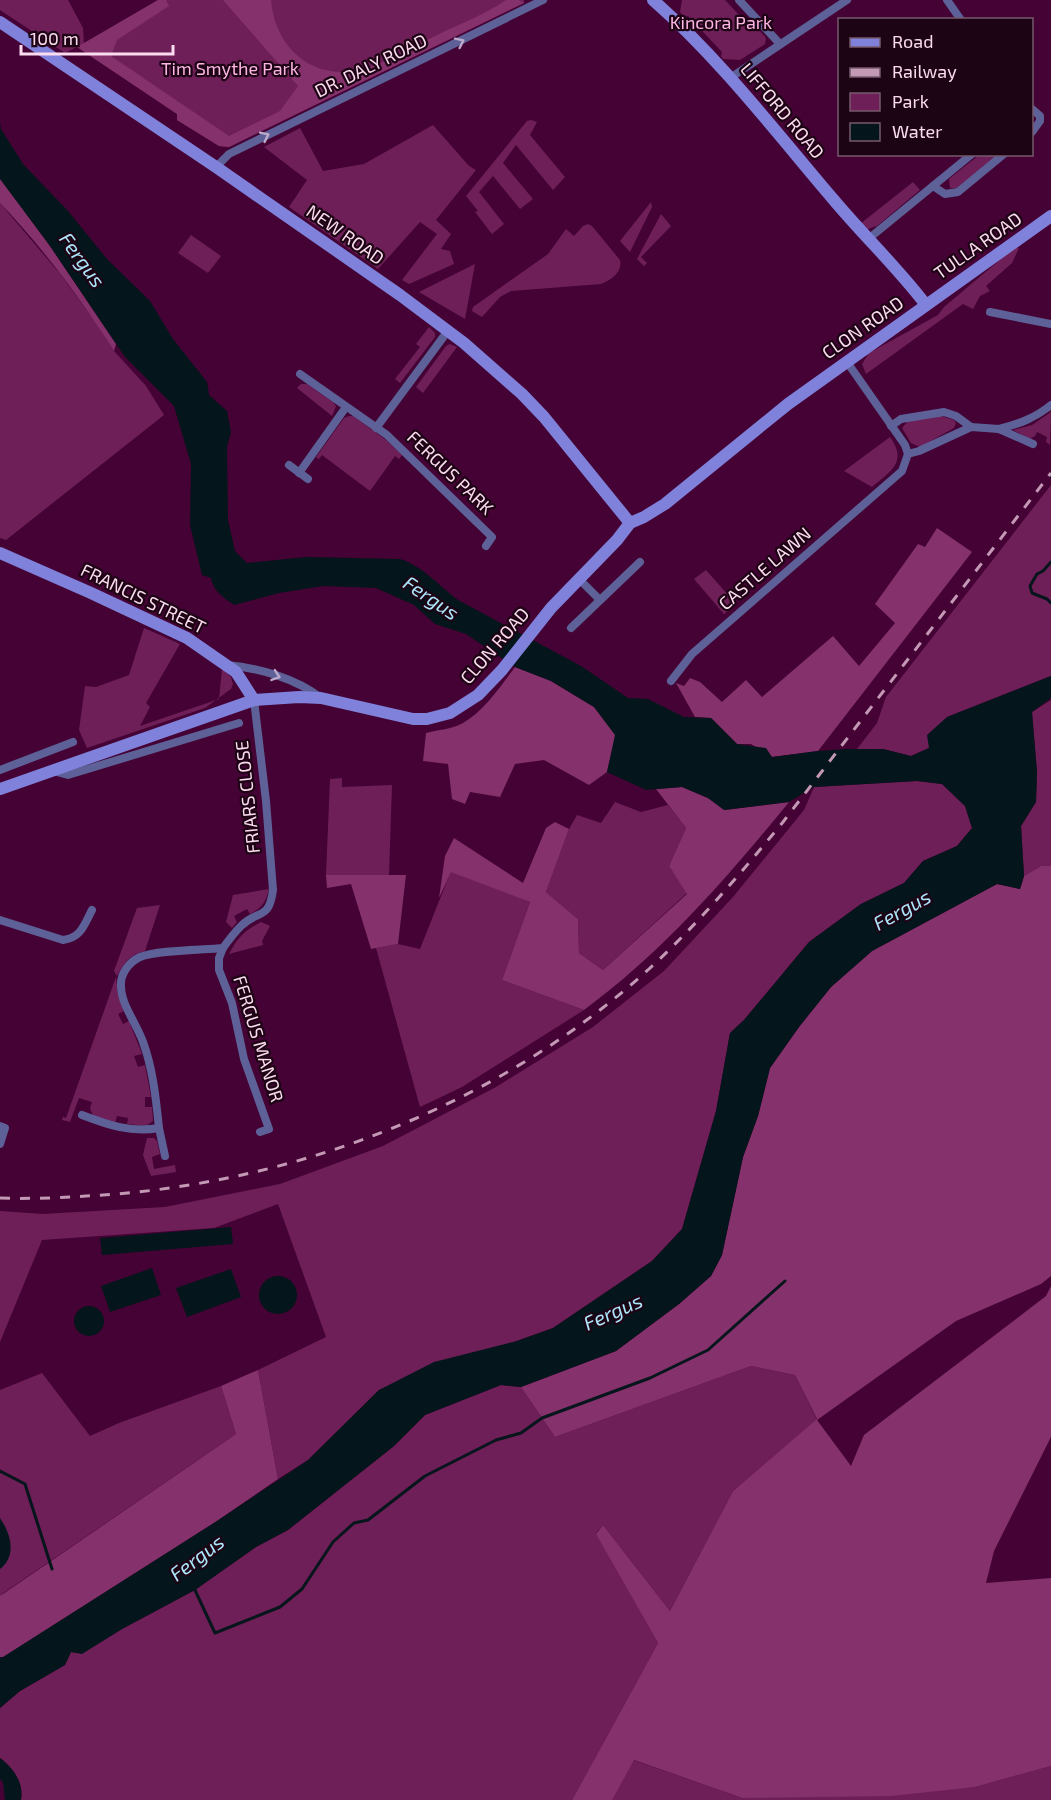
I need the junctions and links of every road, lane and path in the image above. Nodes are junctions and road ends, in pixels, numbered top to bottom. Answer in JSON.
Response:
{"nodes":[{"id":1,"x":543,"y":0,"type":"edge"},
{"id":2,"x":739,"y":0,"type":"edge"},
{"id":3,"x":847,"y":0,"type":"edge"},
{"id":4,"x":947,"y":0,"type":"edge"},
{"id":5,"x":660,"y":2,"type":"edge"},
{"id":6,"x":959,"y":18,"type":"edge"},
{"id":7,"x":0,"y":22,"type":"edge"},
{"id":8,"x":780,"y":44,"type":"junction"},
{"id":9,"x":730,"y":78,"type":"junction"},
{"id":10,"x":1033,"y":111,"type":"edge"},
{"id":11,"x":1033,"y":129,"type":"edge"},
{"id":12,"x":956,"y":156,"type":"edge"},
{"id":13,"x":970,"y":156,"type":"edge"},
{"id":14,"x":1002,"y":156,"type":"edge"},
{"id":15,"x":961,"y":163,"type":"junction"},
{"id":16,"x":216,"y":167,"type":"junction"},
{"id":17,"x":933,"y":186,"type":"junction"},
{"id":18,"x":1051,"y":216,"type":"edge"},
{"id":19,"x":867,"y":240,"type":"junction"},
{"id":20,"x":926,"y":305,"type":"junction"},
{"id":21,"x":990,"y":312,"type":"dead end"},
{"id":22,"x":1051,"y":324,"type":"edge"},
{"id":23,"x":447,"y":332,"type":"junction"},
{"id":24,"x":847,"y":362,"type":"junction"},
{"id":25,"x":300,"y":374,"type":"dead end"},
{"id":26,"x":1051,"y":405,"type":"edge"},
{"id":27,"x":346,"y":407,"type":"junction"},
{"id":28,"x":891,"y":426,"type":"junction"},
{"id":29,"x":971,"y":427,"type":"junction"},
{"id":30,"x":376,"y":428,"type":"junction"},
{"id":31,"x":999,"y":429,"type":"junction"},
{"id":32,"x":1033,"y":444,"type":"dead end"},
{"id":33,"x":908,"y":454,"type":"junction"},
{"id":34,"x":289,"y":465,"type":"dead end"},
{"id":35,"x":299,"y":473,"type":"junction"},
{"id":36,"x":308,"y":479,"type":"dead end"},
{"id":37,"x":630,"y":523,"type":"junction"},
{"id":38,"x":486,"y":546,"type":"dead end"},
{"id":39,"x":0,"y":553,"type":"edge"},
{"id":40,"x":640,"y":562,"type":"dead end"},
{"id":41,"x":578,"y":578,"type":"junction"},
{"id":42,"x":600,"y":600,"type":"junction"},
{"id":43,"x":571,"y":628,"type":"dead end"},
{"id":44,"x":227,"y":665,"type":"junction"},
{"id":45,"x":671,"y":681,"type":"dead end"},
{"id":46,"x":321,"y":698,"type":"junction"},
{"id":47,"x":254,"y":700,"type":"junction"},
{"id":48,"x":196,"y":720,"type":"junction"},
{"id":49,"x":239,"y":723,"type":"dead end"},
{"id":50,"x":199,"y":734,"type":"junction"},
{"id":51,"x":73,"y":742,"type":"dead end"},
{"id":52,"x":0,"y":770,"type":"edge"},
{"id":53,"x":53,"y":771,"type":"junction"},
{"id":54,"x":0,"y":789,"type":"edge"},
{"id":55,"x":92,"y":910,"type":"dead end"},
{"id":56,"x":0,"y":920,"type":"edge"},
{"id":57,"x":222,"y":948,"type":"junction"},
{"id":58,"x":82,"y":1115,"type":"dead end"},
{"id":59,"x":0,"y":1126,"type":"edge"},
{"id":60,"x":159,"y":1128,"type":"junction"},
{"id":61,"x":260,"y":1132,"type":"dead end"},
{"id":62,"x":0,"y":1144,"type":"edge"},
{"id":63,"x":165,"y":1156,"type":"dead end"}],
"edges":[{"from":16,"to":1,"type":"street","name":"DR. DALY ROAD","one_way":true},
{"from":2,"to":8,"type":"street"},
{"from":3,"to":8,"type":"street"},
{"from":4,"to":6,"type":"street"},
{"from":5,"to":9,"type":"main road","name":"LIFFORD ROAD"},
{"from":7,"to":16,"type":"main road","name":"NEW ROAD"},
{"from":8,"to":9,"type":"street"},
{"from":9,"to":19,"type":"main road","name":"LIFFORD ROAD"},
{"from":10,"to":11,"type":"street"},
{"from":12,"to":15,"type":"street"},
{"from":13,"to":15,"type":"street"},
{"from":14,"to":17,"type":"street"},
{"from":15,"to":17,"type":"street"},
{"from":16,"to":23,"type":"main road","name":"NEW ROAD"},
{"from":17,"to":19,"type":"street"},
{"from":18,"to":20,"type":"main road","name":"TULLA ROAD"},
{"from":19,"to":20,"type":"main road","name":"LIFFORD ROAD"},
{"from":20,"to":24,"type":"main road","name":"CLON ROAD"},
{"from":21,"to":22,"type":"street"},
{"from":23,"to":30,"type":"street"},
{"from":23,"to":37,"type":"main road","name":"NEW ROAD"},
{"from":24,"to":28,"type":"street"},
{"from":24,"to":37,"type":"main road","name":"CLON ROAD"},
{"from":25,"to":27,"type":"street","name":"FERGUS PARK"},
{"from":26,"to":31,"type":"street"},
{"from":27,"to":30,"type":"street","name":"FERGUS PARK"},
{"from":27,"to":35,"type":"street"},
{"from":28,"to":29,"type":"street"},
{"from":28,"to":33,"type":"street"},
{"from":29,"to":31,"type":"street"},
{"from":29,"to":33,"type":"street"},
{"from":30,"to":38,"type":"street","name":"FERGUS PARK"},
{"from":31,"to":32,"type":"street"},
{"from":33,"to":45,"type":"street","name":"CASTLE LAWN"},
{"from":34,"to":35,"type":"street"},
{"from":35,"to":36,"type":"street"},
{"from":37,"to":41,"type":"main road","name":"CLON ROAD"},
{"from":39,"to":44,"type":"main road","name":"FRANCIS STREET"},
{"from":40,"to":42,"type":"street"},
{"from":41,"to":42,"type":"street"},
{"from":41,"to":46,"type":"main road","name":"CLON ROAD"},
{"from":42,"to":43,"type":"street"},
{"from":44,"to":46,"type":"street","one_way":true},
{"from":44,"to":47,"type":"main road","name":"FRANCIS STREET"},
{"from":46,"to":47,"type":"main road","name":"CLON ROAD"},
{"from":47,"to":48,"type":"main road","name":"CLON ROAD"},
{"from":47,"to":57,"type":"street","name":"FRIARS CLOSE"},
{"from":48,"to":50,"type":"street"},
{"from":48,"to":53,"type":"main road","name":"CLON ROAD"},
{"from":49,"to":50,"type":"street"},
{"from":50,"to":53,"type":"street"},
{"from":51,"to":52,"type":"street"},
{"from":53,"to":54,"type":"main road","name":"CLON ROAD"},
{"from":55,"to":56,"type":"street"},
{"from":57,"to":60,"type":"street"},
{"from":57,"to":61,"type":"street","name":"FERGUS MANOR"},
{"from":58,"to":60,"type":"street"},
{"from":59,"to":62,"type":"street"},
{"from":60,"to":63,"type":"street"}]}
